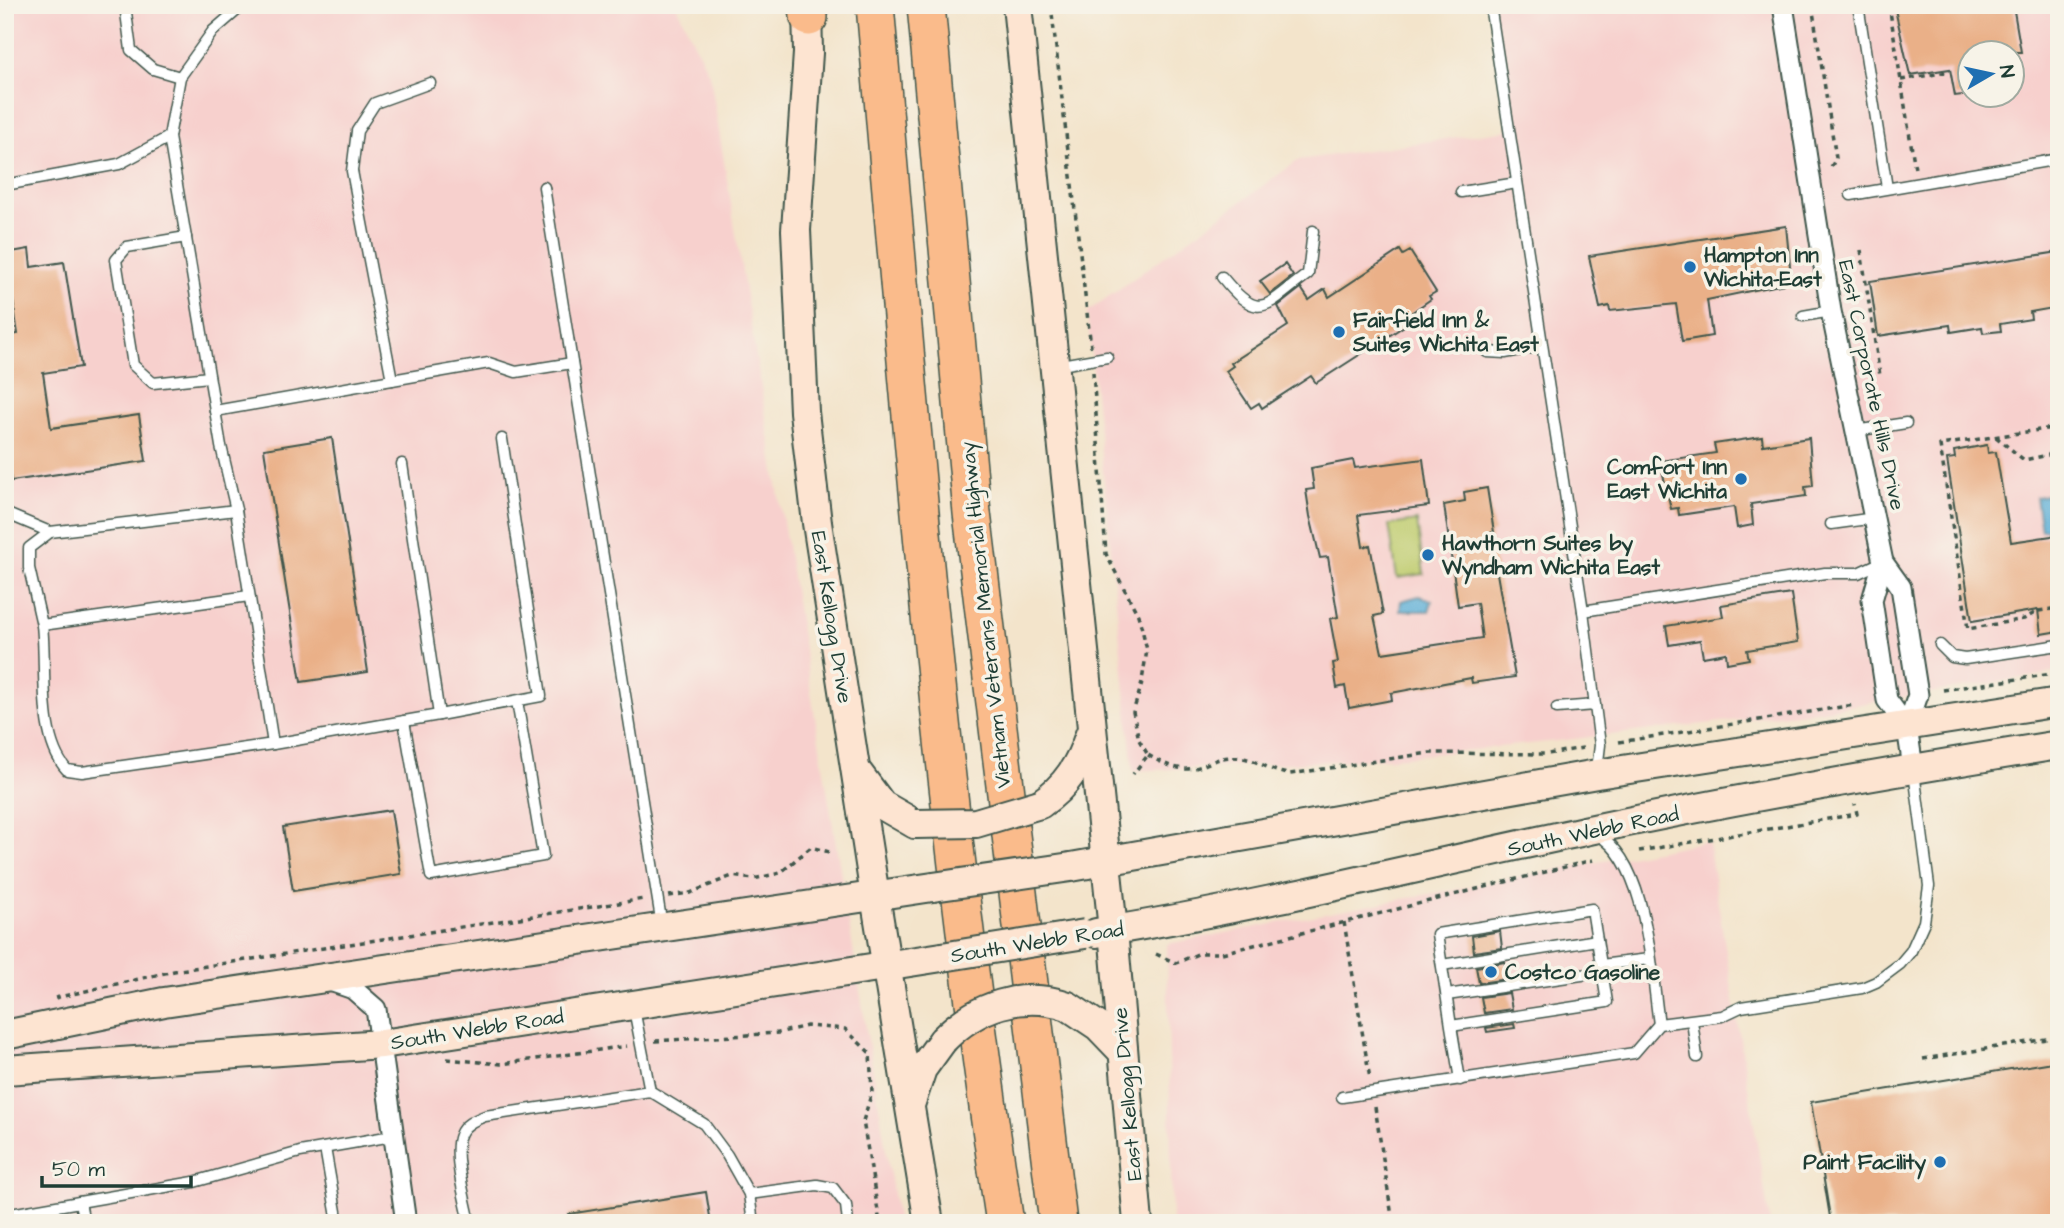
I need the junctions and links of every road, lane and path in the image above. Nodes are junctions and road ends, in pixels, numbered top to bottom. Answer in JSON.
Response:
{"nodes":[{"id":1,"x":125,"y":5,"type":"edge"},
{"id":2,"x":243,"y":5,"type":"edge"},
{"id":3,"x":875,"y":5,"type":"edge"},
{"id":4,"x":926,"y":5,"type":"edge"},
{"id":5,"x":1017,"y":5,"type":"edge"},
{"id":6,"x":1051,"y":5,"type":"edge"},
{"id":7,"x":1490,"y":5,"type":"edge"},
{"id":8,"x":1783,"y":5,"type":"edge"},
{"id":9,"x":1812,"y":5,"type":"edge"},
{"id":10,"x":1858,"y":5,"type":"edge"},
{"id":11,"x":1889,"y":5,"type":"edge"},
{"id":12,"x":808,"y":9,"type":"edge"},
{"id":13,"x":1948,"y":72,"type":"dead end"},
{"id":14,"x":180,"y":77,"type":"junction"},
{"id":15,"x":1901,"y":80,"type":"junction"},
{"id":16,"x":430,"y":82,"type":"dead end"},
{"id":17,"x":169,"y":137,"type":"junction"},
{"id":18,"x":2059,"y":159,"type":"edge"},
{"id":19,"x":1917,"y":182,"type":"junction"},
{"id":20,"x":1517,"y":183,"type":"junction"},
{"id":21,"x":1831,"y":184,"type":"dead end"},
{"id":22,"x":5,"y":185,"type":"edge"},
{"id":23,"x":544,"y":187,"type":"dead end"},
{"id":24,"x":1887,"y":188,"type":"junction"},
{"id":25,"x":1461,"y":192,"type":"dead end"},
{"id":26,"x":1851,"y":195,"type":"dead end"},
{"id":27,"x":1313,"y":231,"type":"dead end"},
{"id":28,"x":186,"y":237,"type":"junction"},
{"id":29,"x":1861,"y":250,"type":"dead end"},
{"id":30,"x":1222,"y":277,"type":"dead end"},
{"id":31,"x":1831,"y":311,"type":"junction"},
{"id":32,"x":1803,"y":316,"type":"dead end"},
{"id":33,"x":1542,"y":346,"type":"junction"},
{"id":34,"x":1487,"y":352,"type":"dead end"},
{"id":35,"x":1107,"y":357,"type":"dead end"},
{"id":36,"x":1093,"y":360,"type":"junction"},
{"id":37,"x":572,"y":363,"type":"junction"},
{"id":38,"x":1054,"y":366,"type":"junction"},
{"id":39,"x":1880,"y":376,"type":"dead end"},
{"id":40,"x":209,"y":377,"type":"junction"},
{"id":41,"x":392,"y":380,"type":"junction"},
{"id":42,"x":215,"y":411,"type":"junction"},
{"id":43,"x":1906,"y":423,"type":"dead end"},
{"id":44,"x":2059,"y":427,"type":"edge"},
{"id":45,"x":1855,"y":431,"type":"junction"},
{"id":46,"x":1996,"y":437,"type":"junction"},
{"id":47,"x":502,"y":439,"type":"dead end"},
{"id":48,"x":2059,"y":442,"type":"edge"},
{"id":49,"x":402,"y":464,"type":"dead end"},
{"id":50,"x":236,"y":510,"type":"junction"},
{"id":51,"x":5,"y":513,"type":"edge"},
{"id":52,"x":1875,"y":518,"type":"junction"},
{"id":53,"x":1830,"y":524,"type":"dead end"},
{"id":54,"x":50,"y":532,"type":"junction"},
{"id":55,"x":1883,"y":562,"type":"junction"},
{"id":56,"x":249,"y":596,"type":"junction"},
{"id":57,"x":2059,"y":608,"type":"edge"},
{"id":58,"x":1583,"y":611,"type":"junction"},
{"id":59,"x":42,"y":625,"type":"junction"},
{"id":60,"x":1940,"y":645,"type":"dead end"},
{"id":61,"x":2059,"y":645,"type":"edge"},
{"id":62,"x":2059,"y":673,"type":"edge"},
{"id":63,"x":1943,"y":691,"type":"dead end"},
{"id":64,"x":517,"y":701,"type":"junction"},
{"id":65,"x":2059,"y":702,"type":"edge"},
{"id":66,"x":1595,"y":705,"type":"junction"},
{"id":67,"x":1854,"y":705,"type":"dead end"},
{"id":68,"x":1557,"y":708,"type":"dead end"},
{"id":69,"x":439,"y":715,"type":"junction"},
{"id":70,"x":404,"y":721,"type":"junction"},
{"id":71,"x":1092,"y":727,"type":"junction"},
{"id":72,"x":1907,"y":727,"type":"junction"},
{"id":73,"x":1619,"y":741,"type":"dead end"},
{"id":74,"x":273,"y":744,"type":"junction"},
{"id":75,"x":2059,"y":745,"type":"edge"},
{"id":76,"x":1583,"y":748,"type":"dead end"},
{"id":77,"x":1148,"y":755,"type":"junction"},
{"id":78,"x":855,"y":765,"type":"junction"},
{"id":79,"x":1913,"y":768,"type":"junction"},
{"id":80,"x":1133,"y":774,"type":"dead end"},
{"id":81,"x":1597,"y":775,"type":"junction"},
{"id":82,"x":1855,"y":802,"type":"dead end"},
{"id":83,"x":1590,"y":830,"type":"junction"},
{"id":84,"x":1639,"y":851,"type":"dead end"},
{"id":85,"x":829,"y":852,"type":"dead end"},
{"id":86,"x":1593,"y":860,"type":"dead end"},
{"id":87,"x":1105,"y":861,"type":"junction"},
{"id":88,"x":875,"y":896,"type":"junction"},
{"id":89,"x":657,"y":897,"type":"junction"},
{"id":90,"x":1344,"y":922,"type":"junction"},
{"id":91,"x":663,"y":929,"type":"junction"},
{"id":92,"x":1113,"y":930,"type":"junction"},
{"id":93,"x":1597,"y":940,"type":"junction"},
{"id":94,"x":1156,"y":954,"type":"dead end"},
{"id":95,"x":1649,"y":959,"type":"junction"},
{"id":96,"x":1442,"y":965,"type":"junction"},
{"id":97,"x":886,"y":966,"type":"junction"},
{"id":98,"x":1601,"y":969,"type":"junction"},
{"id":99,"x":327,"y":980,"type":"junction"},
{"id":100,"x":1447,"y":995,"type":"junction"},
{"id":101,"x":44,"y":1001,"type":"dead end"},
{"id":102,"x":633,"y":1005,"type":"junction"},
{"id":103,"x":1692,"y":1021,"type":"junction"},
{"id":104,"x":1659,"y":1024,"type":"junction"},
{"id":105,"x":1451,"y":1026,"type":"junction"},
{"id":106,"x":5,"y":1035,"type":"edge"},
{"id":107,"x":2059,"y":1037,"type":"edge"},
{"id":108,"x":382,"y":1044,"type":"junction"},
{"id":109,"x":640,"y":1044,"type":"junction"},
{"id":110,"x":1123,"y":1052,"type":"junction"},
{"id":111,"x":1697,"y":1057,"type":"dead end"},
{"id":112,"x":1923,"y":1059,"type":"dead end"},
{"id":113,"x":434,"y":1060,"type":"dead end"},
{"id":114,"x":5,"y":1070,"type":"edge"},
{"id":115,"x":1460,"y":1080,"type":"junction"},
{"id":116,"x":650,"y":1091,"type":"junction"},
{"id":117,"x":1372,"y":1093,"type":"junction"},
{"id":118,"x":1342,"y":1097,"type":"dead end"},
{"id":119,"x":909,"y":1106,"type":"junction"},
{"id":120,"x":392,"y":1136,"type":"junction"},
{"id":121,"x":325,"y":1148,"type":"junction"},
{"id":122,"x":749,"y":1194,"type":"junction"},
{"id":123,"x":80,"y":1202,"type":"junction"},
{"id":124,"x":5,"y":1215,"type":"edge"},
{"id":125,"x":84,"y":1223,"type":"edge"},
{"id":126,"x":338,"y":1223,"type":"edge"},
{"id":127,"x":406,"y":1223,"type":"edge"},
{"id":128,"x":470,"y":1223,"type":"edge"},
{"id":129,"x":753,"y":1223,"type":"edge"},
{"id":130,"x":848,"y":1223,"type":"edge"},
{"id":131,"x":880,"y":1223,"type":"edge"},
{"id":132,"x":929,"y":1223,"type":"edge"},
{"id":133,"x":1005,"y":1223,"type":"edge"},
{"id":134,"x":1058,"y":1223,"type":"edge"},
{"id":135,"x":1139,"y":1223,"type":"edge"},
{"id":136,"x":1394,"y":1223,"type":"edge"}],
"edges":[{"from":1,"to":14,"type":"lane"},
{"from":2,"to":14,"type":"lane"},
{"from":3,"to":133,"type":"highway"},
{"from":4,"to":134,"type":"highway","name":"Vietnam Veterans Memorial Highway"},
{"from":5,"to":38,"type":"main road","name":"East Kellogg Drive"},
{"from":6,"to":36,"type":"path"},
{"from":7,"to":20,"type":"lane"},
{"from":8,"to":31,"type":"street","name":"East Corporate Hills Drive"},
{"from":9,"to":21,"type":"path"},
{"from":10,"to":24,"type":"lane"},
{"from":11,"to":15,"type":"path"},
{"from":12,"to":78,"type":"main road","name":"East Kellogg Drive"},
{"from":13,"to":15,"type":"path"},
{"from":14,"to":17,"type":"lane"},
{"from":15,"to":19,"type":"path"},
{"from":16,"to":41,"type":"lane"},
{"from":17,"to":22,"type":"lane"},
{"from":17,"to":28,"type":"lane"},
{"from":18,"to":19,"type":"lane"},
{"from":19,"to":24,"type":"lane"},
{"from":20,"to":25,"type":"lane"},
{"from":20,"to":33,"type":"lane"},
{"from":23,"to":37,"type":"lane"},
{"from":24,"to":26,"type":"lane"},
{"from":27,"to":30,"type":"lane"},
{"from":28,"to":40,"type":"lane"},
{"from":28,"to":40,"type":"lane"},
{"from":29,"to":39,"type":"path"},
{"from":31,"to":32,"type":"lane"},
{"from":31,"to":45,"type":"street","name":"East Corporate Hills Drive"},
{"from":33,"to":34,"type":"lane"},
{"from":33,"to":58,"type":"lane"},
{"from":35,"to":36,"type":"lane"},
{"from":36,"to":38,"type":"lane"},
{"from":36,"to":77,"type":"path"},
{"from":37,"to":41,"type":"lane"},
{"from":37,"to":89,"type":"lane"},
{"from":38,"to":71,"type":"main road","name":"East Kellogg Drive"},
{"from":40,"to":42,"type":"lane"},
{"from":41,"to":42,"type":"lane"},
{"from":42,"to":50,"type":"lane"},
{"from":43,"to":45,"type":"lane"},
{"from":44,"to":46,"type":"path"},
{"from":45,"to":52,"type":"street","name":"East Corporate Hills Drive"},
{"from":46,"to":48,"type":"path"},
{"from":46,"to":57,"type":"path"},
{"from":47,"to":64,"type":"lane"},
{"from":49,"to":69,"type":"lane"},
{"from":50,"to":54,"type":"lane"},
{"from":50,"to":56,"type":"lane"},
{"from":51,"to":54,"type":"lane"},
{"from":52,"to":53,"type":"lane"},
{"from":52,"to":55,"type":"street","name":"East Corporate Hills Drive"},
{"from":54,"to":59,"type":"lane"},
{"from":55,"to":58,"type":"lane"},
{"from":55,"to":72,"type":"street"},
{"from":55,"to":72,"type":"street","name":"East Corporate Hills Drive"},
{"from":56,"to":59,"type":"lane"},
{"from":56,"to":74,"type":"lane"},
{"from":58,"to":66,"type":"lane"},
{"from":59,"to":74,"type":"lane"},
{"from":60,"to":61,"type":"lane"},
{"from":62,"to":63,"type":"path"},
{"from":64,"to":69,"type":"lane"},
{"from":64,"to":70,"type":"lane"},
{"from":65,"to":72,"type":"main road"},
{"from":66,"to":68,"type":"lane"},
{"from":66,"to":81,"type":"lane"},
{"from":67,"to":73,"type":"path"},
{"from":69,"to":70,"type":"lane"},
{"from":70,"to":74,"type":"lane"},
{"from":71,"to":78,"type":"main road","bridge":true},
{"from":71,"to":87,"type":"main road","name":"East Kellogg Drive"},
{"from":72,"to":79,"type":"street","name":"East Corporate Hills Drive"},
{"from":72,"to":81,"type":"main road"},
{"from":75,"to":79,"type":"main road","name":"South Webb Road"},
{"from":76,"to":77,"type":"path"},
{"from":77,"to":80,"type":"path"},
{"from":78,"to":88,"type":"main road","name":"East Kellogg Drive"},
{"from":79,"to":83,"type":"main road","name":"South Webb Road"},
{"from":79,"to":103,"type":"lane"},
{"from":81,"to":87,"type":"main road"},
{"from":82,"to":84,"type":"path"},
{"from":83,"to":92,"type":"main road","name":"South Webb Road"},
{"from":83,"to":95,"type":"lane"},
{"from":85,"to":89,"type":"path"},
{"from":86,"to":90,"type":"path"},
{"from":87,"to":88,"type":"main road","bridge":true},
{"from":87,"to":92,"type":"main road","name":"East Kellogg Drive"},
{"from":88,"to":91,"type":"main road"},
{"from":88,"to":97,"type":"main road","name":"East Kellogg Drive"},
{"from":89,"to":91,"type":"lane"},
{"from":89,"to":101,"type":"path"},
{"from":90,"to":94,"type":"path"},
{"from":90,"to":117,"type":"path"},
{"from":91,"to":99,"type":"main road"},
{"from":92,"to":97,"type":"main road","name":"South Webb Road","bridge":true},
{"from":92,"to":110,"type":"main road","name":"East Kellogg Drive"},
{"from":93,"to":96,"type":"lane"},
{"from":93,"to":96,"type":"lane"},
{"from":93,"to":98,"type":"lane"},
{"from":95,"to":98,"type":"lane"},
{"from":95,"to":104,"type":"lane"},
{"from":96,"to":100,"type":"lane"},
{"from":97,"to":102,"type":"main road","name":"South Webb Road"},
{"from":97,"to":119,"type":"main road","name":"East Kellogg Drive"},
{"from":98,"to":100,"type":"lane"},
{"from":98,"to":105,"type":"lane"},
{"from":99,"to":106,"type":"main road"},
{"from":99,"to":108,"type":"street"},
{"from":100,"to":105,"type":"lane"},
{"from":102,"to":108,"type":"main road","name":"South Webb Road"},
{"from":102,"to":109,"type":"lane"},
{"from":103,"to":104,"type":"lane"},
{"from":103,"to":111,"type":"lane"},
{"from":104,"to":115,"type":"lane"},
{"from":105,"to":115,"type":"lane"},
{"from":107,"to":112,"type":"path"},
{"from":108,"to":114,"type":"main road","name":"South Webb Road"},
{"from":108,"to":120,"type":"street"},
{"from":109,"to":113,"type":"path"},
{"from":109,"to":116,"type":"lane"},
{"from":109,"to":131,"type":"path"},
{"from":110,"to":119,"type":"main road","bridge":true},
{"from":110,"to":135,"type":"main road","name":"East Kellogg Drive"},
{"from":115,"to":117,"type":"lane"},
{"from":116,"to":122,"type":"lane"},
{"from":116,"to":128,"type":"lane"},
{"from":117,"to":118,"type":"lane"},
{"from":117,"to":136,"type":"path"},
{"from":119,"to":132,"type":"main road","name":"East Kellogg Drive"},
{"from":120,"to":121,"type":"lane"},
{"from":120,"to":127,"type":"street"},
{"from":121,"to":123,"type":"lane"},
{"from":121,"to":126,"type":"lane"},
{"from":122,"to":129,"type":"lane"},
{"from":122,"to":130,"type":"lane"},
{"from":123,"to":124,"type":"lane"},
{"from":123,"to":125,"type":"lane"}]}
